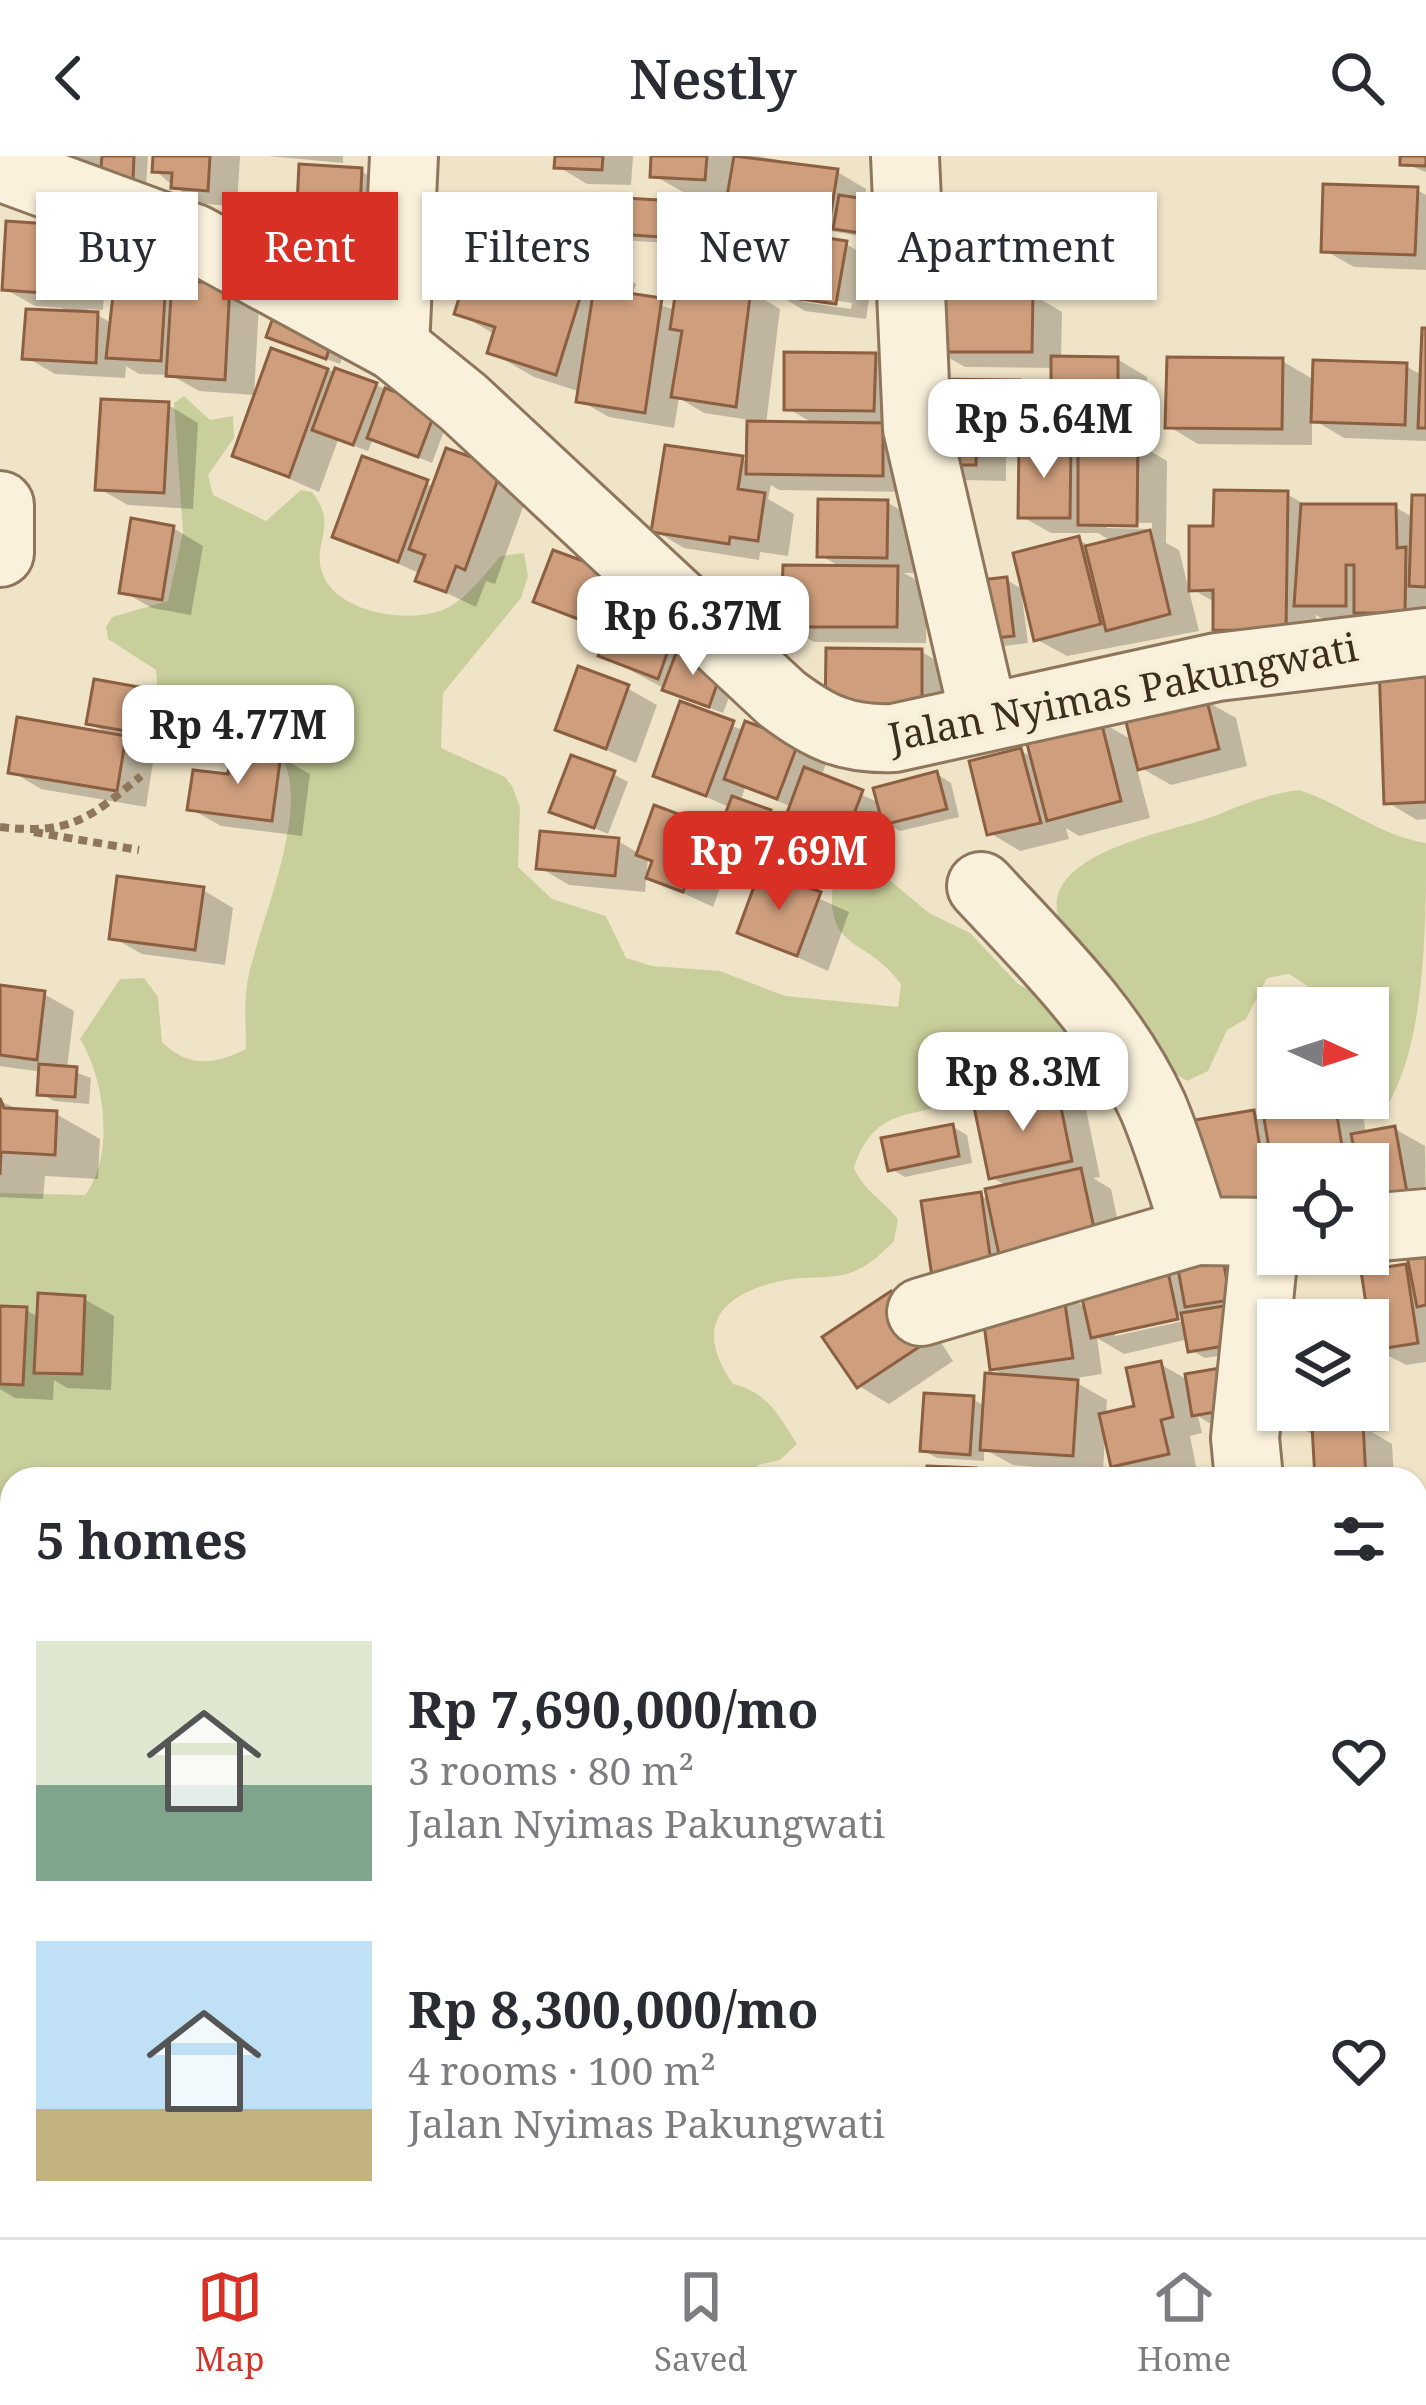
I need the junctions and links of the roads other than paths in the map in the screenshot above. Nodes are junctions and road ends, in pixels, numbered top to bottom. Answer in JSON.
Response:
{"nodes":[{"id":1,"x":404,"y":156,"type":"edge"},
{"id":2,"x":905,"y":156,"type":"edge"},
{"id":3,"x":0,"y":167,"type":"edge"},
{"id":4,"x":395,"y":347,"type":"junction"},
{"id":5,"x":0,"y":505,"type":"edge"},
{"id":6,"x":0,"y":553,"type":"edge"},
{"id":7,"x":1426,"y":642,"type":"edge"},
{"id":8,"x":984,"y":716,"type":"junction"},
{"id":9,"x":981,"y":886,"type":"dead end"},
{"id":10,"x":1426,"y":1223,"type":"edge"},
{"id":11,"x":1389,"y":1226,"type":"edge"},
{"id":12,"x":1196,"y":1231,"type":"junction"},
{"id":13,"x":1257,"y":1232,"type":"edge"},
{"id":14,"x":1266,"y":1275,"type":"edge"},
{"id":15,"x":921,"y":1312,"type":"dead end"},
{"id":16,"x":1248,"y":1467,"type":"edge"}],
"edges":[{"from":1,"to":4,"type":"street"},
{"from":2,"to":8,"type":"street"},
{"from":3,"to":4,"type":"street","name":"Jalan Nyimas Pakungwati"},
{"from":4,"to":8,"type":"street","name":"Jalan Nyimas Pakungwati"},
{"from":5,"to":6,"type":"street"},
{"from":7,"to":8,"type":"street","name":"Jalan Nyimas Pakungwati"},
{"from":9,"to":12,"type":"street"},
{"from":10,"to":11,"type":"street"},
{"from":12,"to":13,"type":"street"},
{"from":12,"to":15,"type":"street"},
{"from":14,"to":16,"type":"street"}]}
